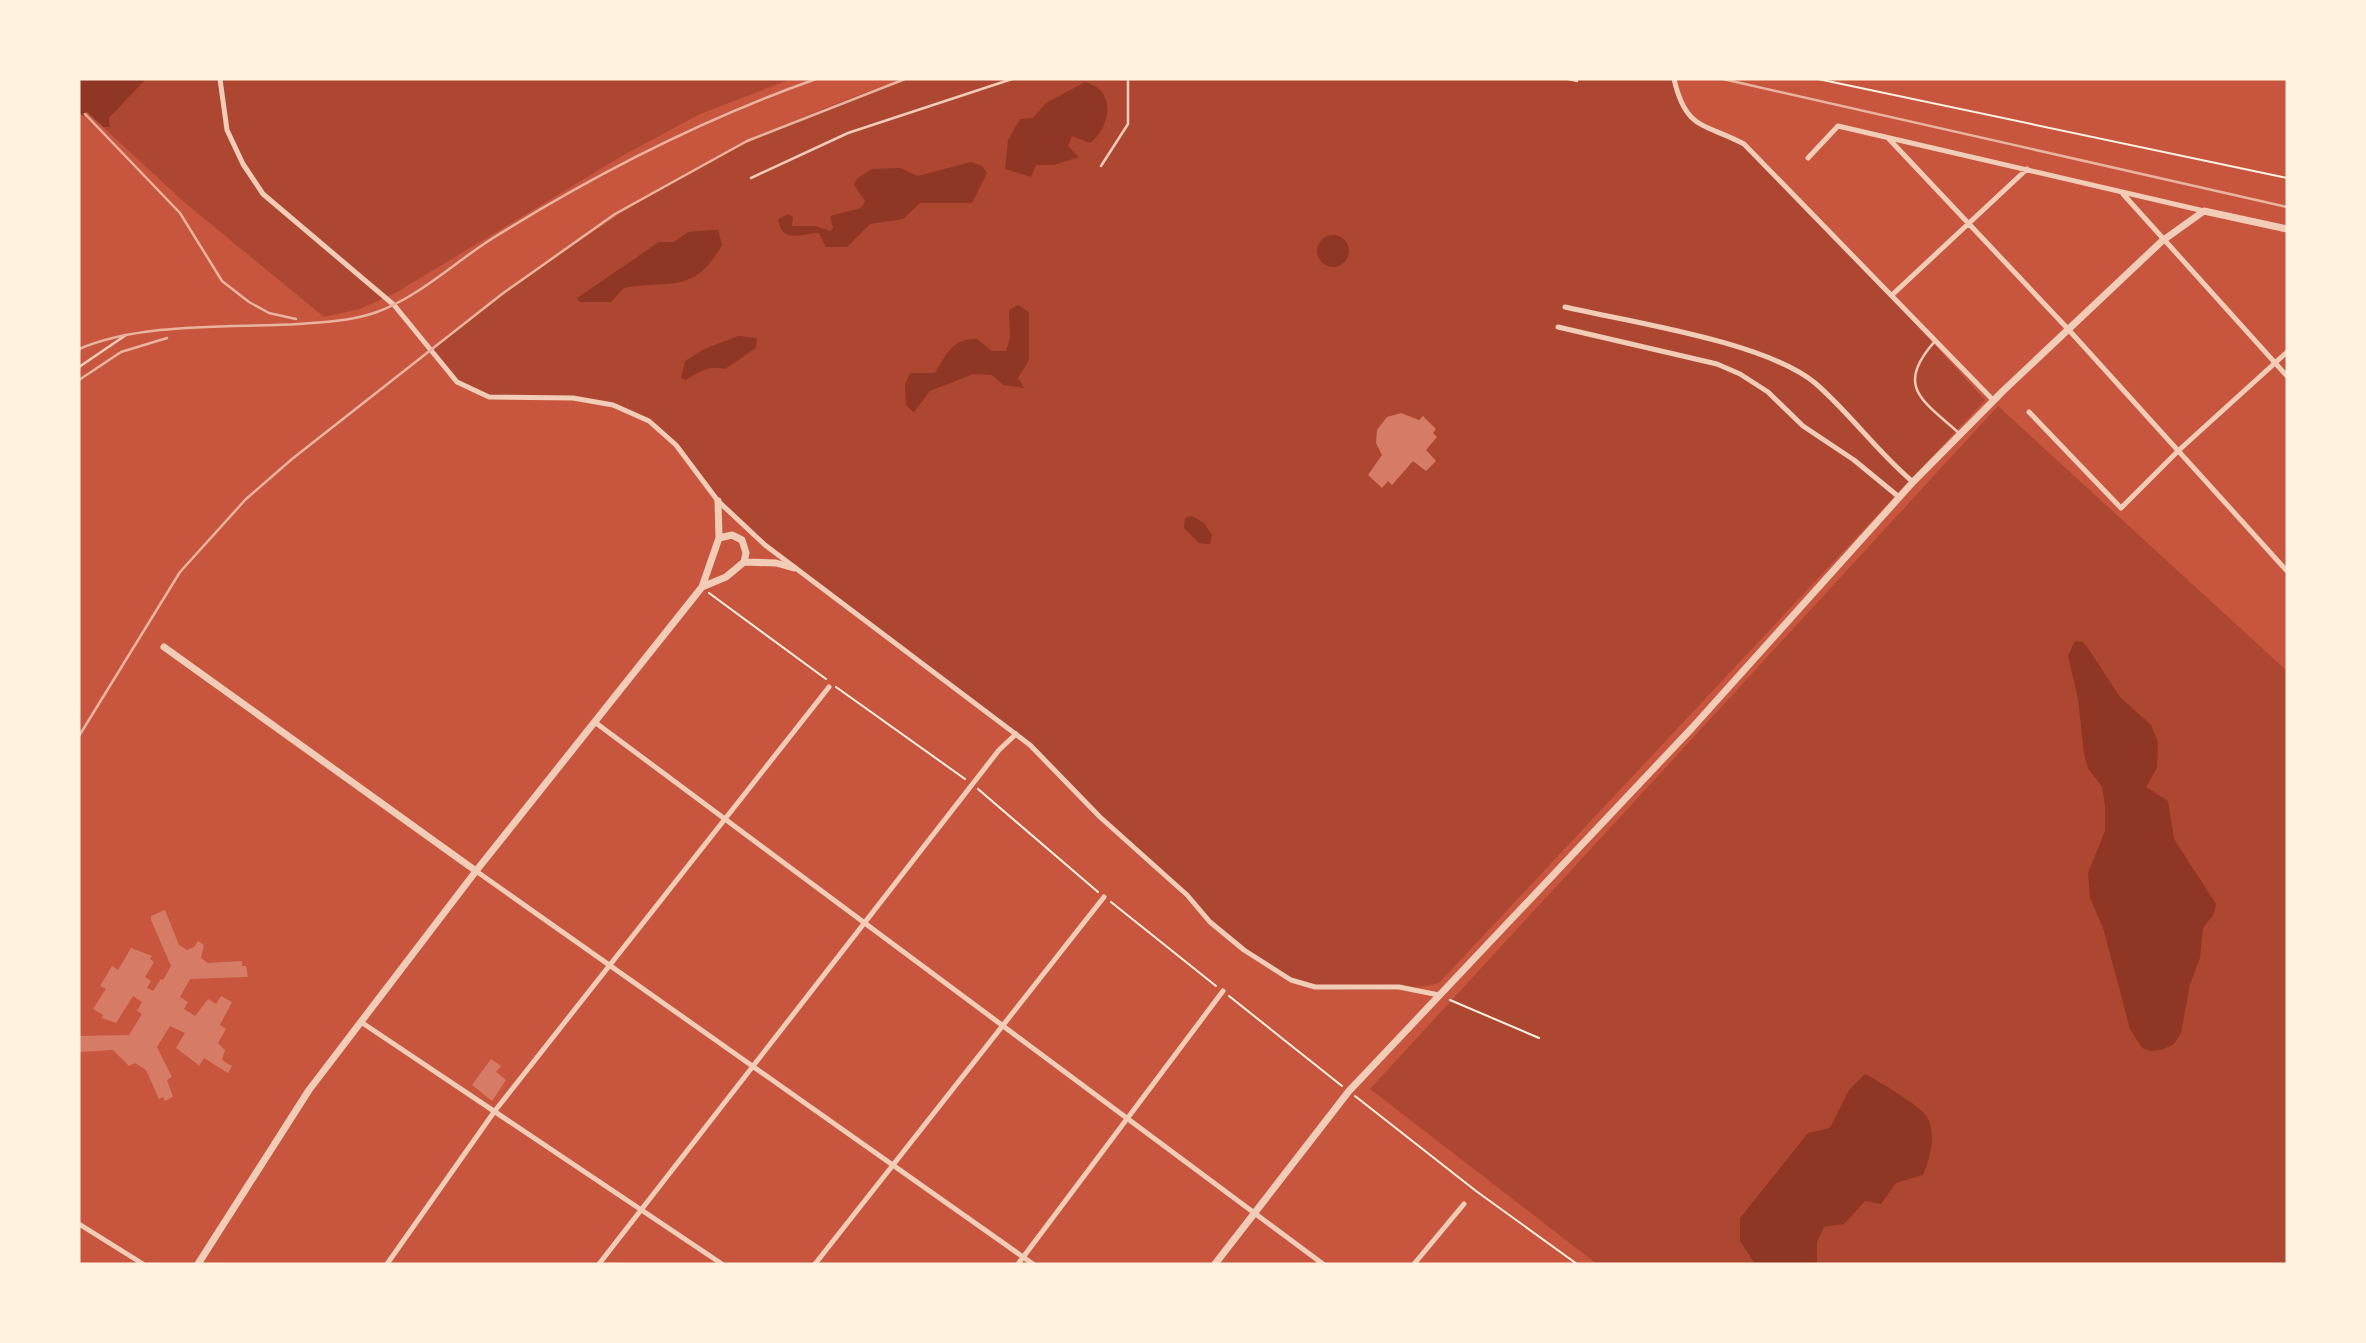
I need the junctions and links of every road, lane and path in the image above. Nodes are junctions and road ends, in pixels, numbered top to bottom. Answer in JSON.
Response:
{"nodes":[{"id":1,"x":220,"y":79,"type":"edge"},
{"id":2,"x":1012,"y":79,"type":"edge"},
{"id":3,"x":1129,"y":79,"type":"edge"},
{"id":4,"x":1569,"y":79,"type":"edge"},
{"id":5,"x":1674,"y":79,"type":"edge"},
{"id":6,"x":1818,"y":79,"type":"edge"},
{"id":7,"x":1577,"y":81,"type":"dead end"},
{"id":8,"x":1889,"y":139,"type":"junction"},
{"id":9,"x":1808,"y":158,"type":"dead end"},
{"id":10,"x":1101,"y":166,"type":"dead end"},
{"id":11,"x":2027,"y":169,"type":"junction"},
{"id":12,"x":751,"y":178,"type":"dead end"},
{"id":13,"x":2287,"y":178,"type":"edge"},
{"id":14,"x":2122,"y":193,"type":"junction"},
{"id":15,"x":2204,"y":211,"type":"junction"},
{"id":16,"x":1968,"y":222,"type":"junction"},
{"id":17,"x":2287,"y":229,"type":"edge"},
{"id":18,"x":2162,"y":241,"type":"junction"},
{"id":19,"x":1892,"y":295,"type":"junction"},
{"id":20,"x":1565,"y":307,"type":"dead end"},
{"id":21,"x":1558,"y":327,"type":"dead end"},
{"id":22,"x":2068,"y":329,"type":"junction"},
{"id":23,"x":126,"y":335,"type":"dead end"},
{"id":24,"x":1935,"y":341,"type":"junction"},
{"id":25,"x":2287,"y":352,"type":"edge"},
{"id":26,"x":2276,"y":363,"type":"junction"},
{"id":27,"x":79,"y":367,"type":"edge"},
{"id":28,"x":2287,"y":376,"type":"edge"},
{"id":29,"x":1994,"y":401,"type":"junction"},
{"id":30,"x":2029,"y":412,"type":"dead end"},
{"id":31,"x":1959,"y":434,"type":"junction"},
{"id":32,"x":2178,"y":451,"type":"junction"},
{"id":33,"x":1913,"y":482,"type":"junction"},
{"id":34,"x":1899,"y":497,"type":"junction"},
{"id":35,"x":718,"y":501,"type":"junction"},
{"id":36,"x":719,"y":538,"type":"junction"},
{"id":37,"x":744,"y":562,"type":"junction"},
{"id":38,"x":794,"y":568,"type":"junction"},
{"id":39,"x":2287,"y":572,"type":"edge"},
{"id":40,"x":702,"y":587,"type":"junction"},
{"id":41,"x":164,"y":647,"type":"dead end"},
{"id":42,"x":829,"y":687,"type":"dead end"},
{"id":43,"x":596,"y":723,"type":"junction"},
{"id":44,"x":1016,"y":734,"type":"junction"},
{"id":45,"x":972,"y":784,"type":"junction"},
{"id":46,"x":724,"y":819,"type":"junction"},
{"id":47,"x":477,"y":871,"type":"junction"},
{"id":48,"x":1104,"y":897,"type":"joint"},
{"id":49,"x":862,"y":922,"type":"junction"},
{"id":50,"x":610,"y":967,"type":"junction"},
{"id":51,"x":1223,"y":991,"type":"dead end"},
{"id":52,"x":1439,"y":995,"type":"junction"},
{"id":53,"x":361,"y":1022,"type":"junction"},
{"id":54,"x":1002,"y":1026,"type":"junction"},
{"id":55,"x":1539,"y":1038,"type":"dead end"},
{"id":56,"x":751,"y":1065,"type":"junction"},
{"id":57,"x":1363,"y":1102,"type":"dead end"},
{"id":58,"x":494,"y":1112,"type":"junction"},
{"id":59,"x":1127,"y":1119,"type":"junction"},
{"id":60,"x":891,"y":1164,"type":"junction"},
{"id":61,"x":1464,"y":1204,"type":"dead end"},
{"id":62,"x":642,"y":1210,"type":"junction"},
{"id":63,"x":1255,"y":1213,"type":"junction"},
{"id":64,"x":79,"y":1224,"type":"edge"},
{"id":65,"x":1023,"y":1257,"type":"junction"},
{"id":66,"x":143,"y":1264,"type":"edge"},
{"id":67,"x":198,"y":1264,"type":"edge"},
{"id":68,"x":387,"y":1264,"type":"edge"},
{"id":69,"x":599,"y":1264,"type":"edge"},
{"id":70,"x":722,"y":1264,"type":"edge"},
{"id":71,"x":815,"y":1264,"type":"edge"},
{"id":72,"x":1018,"y":1264,"type":"edge"},
{"id":73,"x":1033,"y":1264,"type":"edge"},
{"id":74,"x":1215,"y":1264,"type":"edge"},
{"id":75,"x":1323,"y":1264,"type":"edge"},
{"id":76,"x":1414,"y":1264,"type":"edge"},
{"id":77,"x":1577,"y":1264,"type":"edge"}],
"edges":[{"from":1,"to":35,"type":"street"},
{"from":2,"to":12,"type":"lane"},
{"from":3,"to":10,"type":"lane"},
{"from":4,"to":7,"type":"lane"},
{"from":5,"to":19,"type":"street"},
{"from":6,"to":13,"type":"path"},
{"from":8,"to":9,"type":"street"},
{"from":8,"to":11,"type":"street"},
{"from":8,"to":16,"type":"street"},
{"from":11,"to":14,"type":"street"},
{"from":11,"to":16,"type":"street"},
{"from":14,"to":15,"type":"street"},
{"from":14,"to":18,"type":"street"},
{"from":15,"to":17,"type":"street"},
{"from":15,"to":18,"type":"street"},
{"from":16,"to":19,"type":"street"},
{"from":16,"to":22,"type":"street"},
{"from":18,"to":22,"type":"street"},
{"from":18,"to":26,"type":"street"},
{"from":19,"to":24,"type":"street"},
{"from":20,"to":33,"type":"street"},
{"from":21,"to":34,"type":"street"},
{"from":22,"to":29,"type":"street"},
{"from":22,"to":32,"type":"street"},
{"from":23,"to":27,"type":"lane"},
{"from":24,"to":29,"type":"street"},
{"from":24,"to":31,"type":"lane"},
{"from":25,"to":26,"type":"street"},
{"from":26,"to":28,"type":"street"},
{"from":26,"to":32,"type":"street"},
{"from":29,"to":31,"type":"street"},
{"from":30,"to":32,"type":"street"},
{"from":31,"to":33,"type":"street"},
{"from":32,"to":39,"type":"street"},
{"from":33,"to":34,"type":"street"},
{"from":34,"to":52,"type":"street"},
{"from":35,"to":36,"type":"street"},
{"from":35,"to":38,"type":"street"},
{"from":36,"to":37,"type":"street"},
{"from":36,"to":40,"type":"street"},
{"from":37,"to":38,"type":"street"},
{"from":37,"to":40,"type":"street"},
{"from":38,"to":44,"type":"street"},
{"from":40,"to":43,"type":"street"},
{"from":40,"to":45,"type":"path"},
{"from":41,"to":47,"type":"street"},
{"from":42,"to":46,"type":"street"},
{"from":43,"to":46,"type":"street"},
{"from":43,"to":47,"type":"street"},
{"from":44,"to":45,"type":"street"},
{"from":44,"to":52,"type":"street"},
{"from":45,"to":48,"type":"path"},
{"from":45,"to":49,"type":"street"},
{"from":46,"to":49,"type":"street"},
{"from":46,"to":50,"type":"street"},
{"from":47,"to":50,"type":"street"},
{"from":47,"to":53,"type":"street"},
{"from":48,"to":54,"type":"street"},
{"from":49,"to":54,"type":"street"},
{"from":49,"to":56,"type":"street"},
{"from":50,"to":56,"type":"street"},
{"from":50,"to":58,"type":"street"},
{"from":51,"to":59,"type":"street"},
{"from":52,"to":55,"type":"path"},
{"from":52,"to":63,"type":"street"},
{"from":53,"to":58,"type":"street"},
{"from":53,"to":67,"type":"street"},
{"from":54,"to":59,"type":"street"},
{"from":54,"to":60,"type":"street"},
{"from":56,"to":60,"type":"street"},
{"from":56,"to":62,"type":"street"},
{"from":57,"to":77,"type":"path"},
{"from":58,"to":62,"type":"street"},
{"from":58,"to":68,"type":"street"},
{"from":59,"to":63,"type":"street"},
{"from":59,"to":65,"type":"street"},
{"from":60,"to":65,"type":"street"},
{"from":60,"to":71,"type":"street"},
{"from":61,"to":76,"type":"street"},
{"from":62,"to":69,"type":"street"},
{"from":62,"to":70,"type":"street"},
{"from":63,"to":74,"type":"street"},
{"from":63,"to":75,"type":"street"},
{"from":64,"to":66,"type":"street"},
{"from":65,"to":72,"type":"street"},
{"from":65,"to":73,"type":"street"}]}
